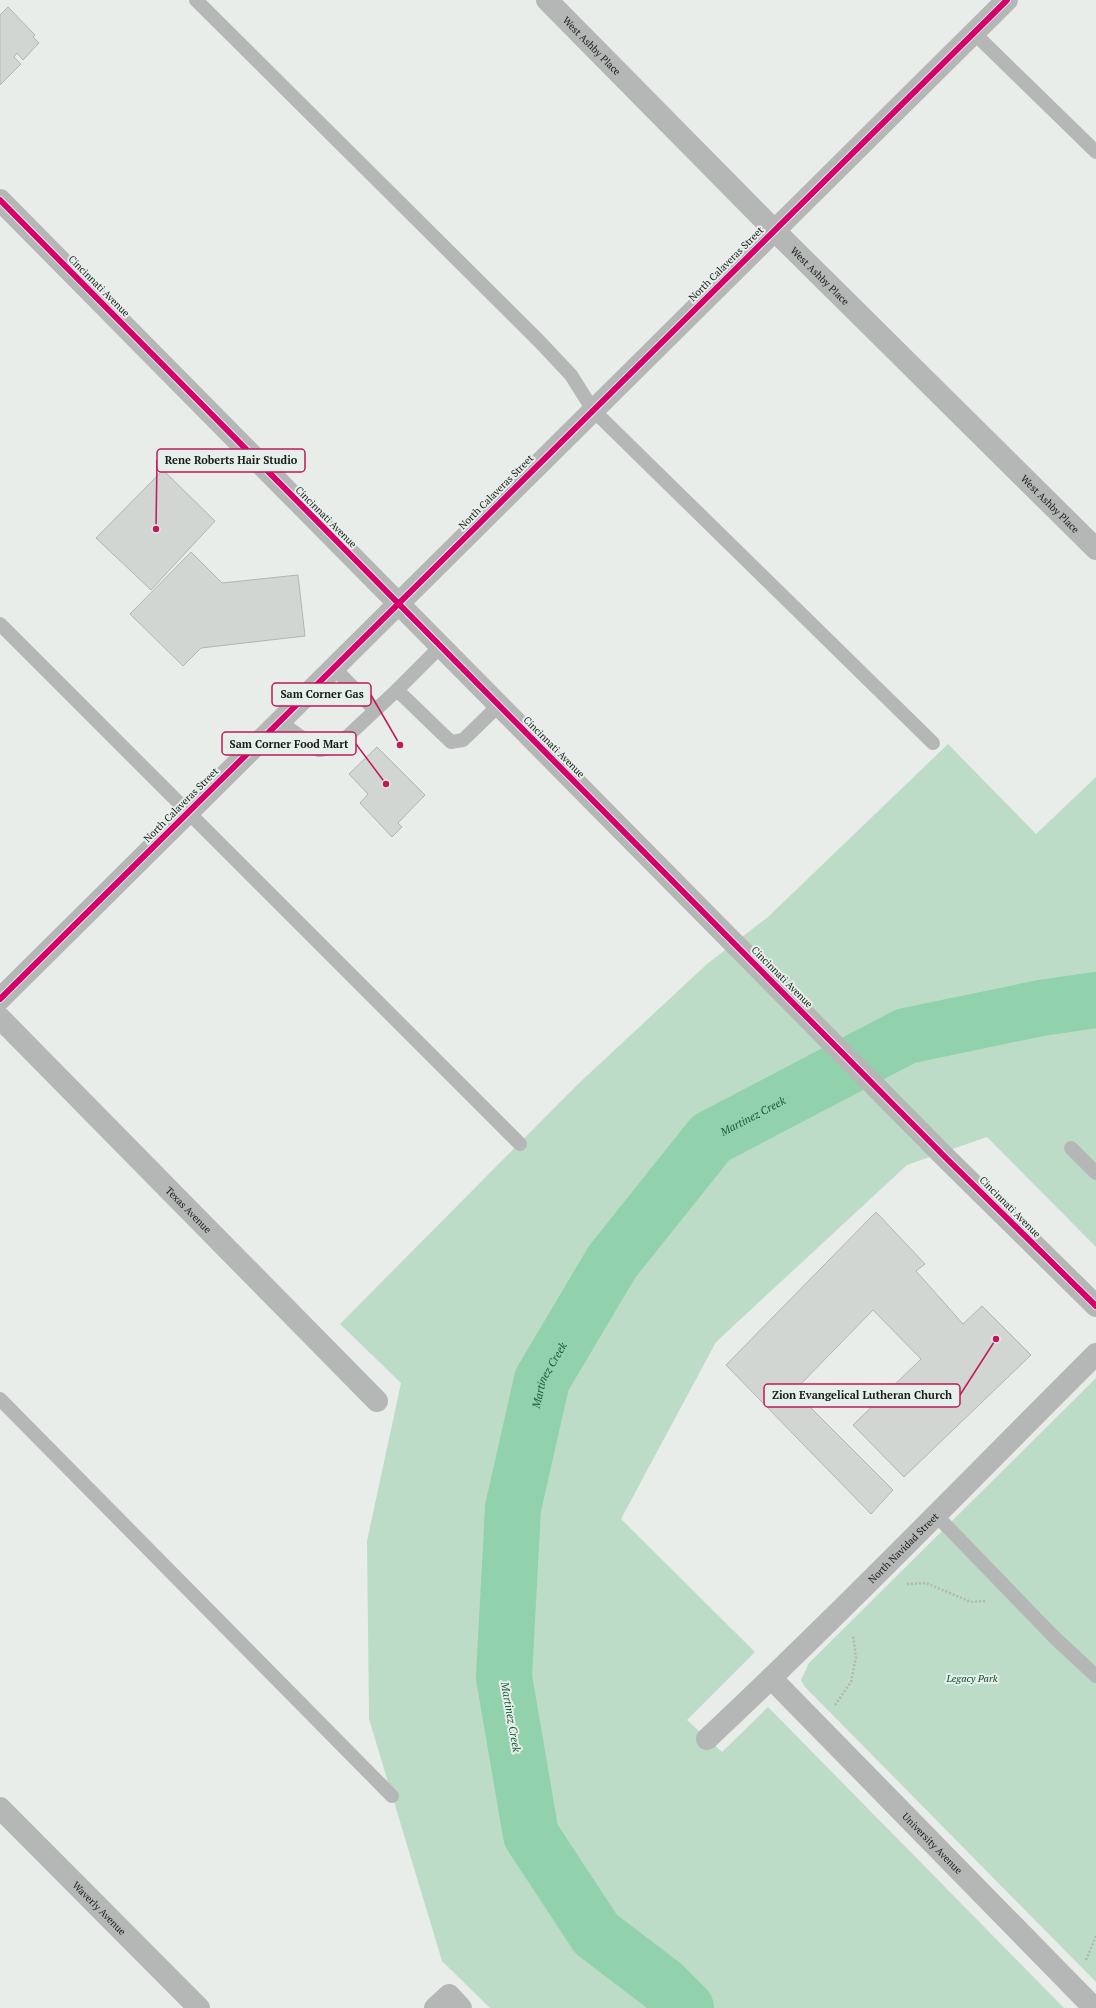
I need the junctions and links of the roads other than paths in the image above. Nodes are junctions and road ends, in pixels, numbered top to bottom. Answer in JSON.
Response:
{"nodes":[{"id":1,"x":196,"y":0,"type":"edge"},
{"id":2,"x":547,"y":0,"type":"edge"},
{"id":3,"x":1007,"y":0,"type":"edge"},
{"id":4,"x":974,"y":33,"type":"junction"},
{"id":5,"x":1096,"y":152,"type":"edge"},
{"id":6,"x":0,"y":200,"type":"edge"},
{"id":7,"x":774,"y":230,"type":"junction"},
{"id":8,"x":593,"y":410,"type":"junction"},
{"id":9,"x":1096,"y":549,"type":"edge"},
{"id":10,"x":398,"y":604,"type":"junction"},
{"id":11,"x":0,"y":624,"type":"edge"},
{"id":12,"x":440,"y":647,"type":"junction"},
{"id":13,"x":334,"y":668,"type":"junction"},
{"id":14,"x":397,"y":690,"type":"junction"},
{"id":15,"x":498,"y":706,"type":"junction"},
{"id":16,"x":375,"y":710,"type":"junction"},
{"id":17,"x":280,"y":722,"type":"junction"},
{"id":18,"x":933,"y":743,"type":"dead end"},
{"id":19,"x":188,"y":813,"type":"junction"},
{"id":20,"x":0,"y":999,"type":"edge"},
{"id":21,"x":0,"y":1018,"type":"edge"},
{"id":22,"x":520,"y":1144,"type":"dead end"},
{"id":23,"x":1071,"y":1148,"type":"dead end"},
{"id":24,"x":1096,"y":1173,"type":"edge"},
{"id":25,"x":1096,"y":1306,"type":"edge"},
{"id":26,"x":1096,"y":1354,"type":"edge"},
{"id":27,"x":0,"y":1399,"type":"edge"},
{"id":28,"x":377,"y":1401,"type":"dead end"},
{"id":29,"x":935,"y":1514,"type":"junction"},
{"id":30,"x":1096,"y":1676,"type":"edge"},
{"id":31,"x":771,"y":1678,"type":"junction"},
{"id":32,"x":707,"y":1739,"type":"dead end"},
{"id":33,"x":392,"y":1796,"type":"dead end"},
{"id":34,"x":0,"y":1808,"type":"edge"},
{"id":35,"x":199,"y":2008,"type":"edge"},
{"id":36,"x":1094,"y":2008,"type":"edge"}],
"edges":[{"from":1,"to":8,"type":"lane"},
{"from":2,"to":7,"type":"street","name":"West Ashby Place"},
{"from":3,"to":4,"type":"street","name":"North Calaveras Street"},
{"from":4,"to":5,"type":"lane"},
{"from":4,"to":7,"type":"street","name":"North Calaveras Street"},
{"from":6,"to":10,"type":"street","name":"Cincinnati Avenue"},
{"from":7,"to":8,"type":"street","name":"North Calaveras Street"},
{"from":7,"to":9,"type":"street","name":"West Ashby Place"},
{"from":8,"to":10,"type":"street","name":"North Calaveras Street"},
{"from":8,"to":18,"type":"lane"},
{"from":10,"to":12,"type":"street","name":"Cincinnati Avenue"},
{"from":10,"to":13,"type":"street","name":"North Calaveras Street"},
{"from":11,"to":19,"type":"lane"},
{"from":12,"to":14,"type":"lane"},
{"from":12,"to":15,"type":"street","name":"Cincinnati Avenue"},
{"from":13,"to":16,"type":"lane"},
{"from":13,"to":17,"type":"street","name":"North Calaveras Street"},
{"from":14,"to":15,"type":"lane"},
{"from":14,"to":16,"type":"lane"},
{"from":15,"to":25,"type":"street","name":"Cincinnati Avenue"},
{"from":16,"to":17,"type":"lane"},
{"from":17,"to":19,"type":"street","name":"North Calaveras Street"},
{"from":19,"to":20,"type":"street","name":"North Calaveras Street"},
{"from":19,"to":22,"type":"lane"},
{"from":21,"to":28,"type":"street","name":"Texas Avenue"},
{"from":23,"to":24,"type":"lane"},
{"from":26,"to":29,"type":"street","name":"North Navidad Street"},
{"from":27,"to":33,"type":"lane"},
{"from":29,"to":30,"type":"lane"},
{"from":29,"to":31,"type":"street","name":"North Navidad Street"},
{"from":31,"to":32,"type":"street","name":"North Navidad Street"},
{"from":31,"to":36,"type":"street","name":"University Avenue"},
{"from":34,"to":35,"type":"street","name":"Waverly Avenue"}]}
